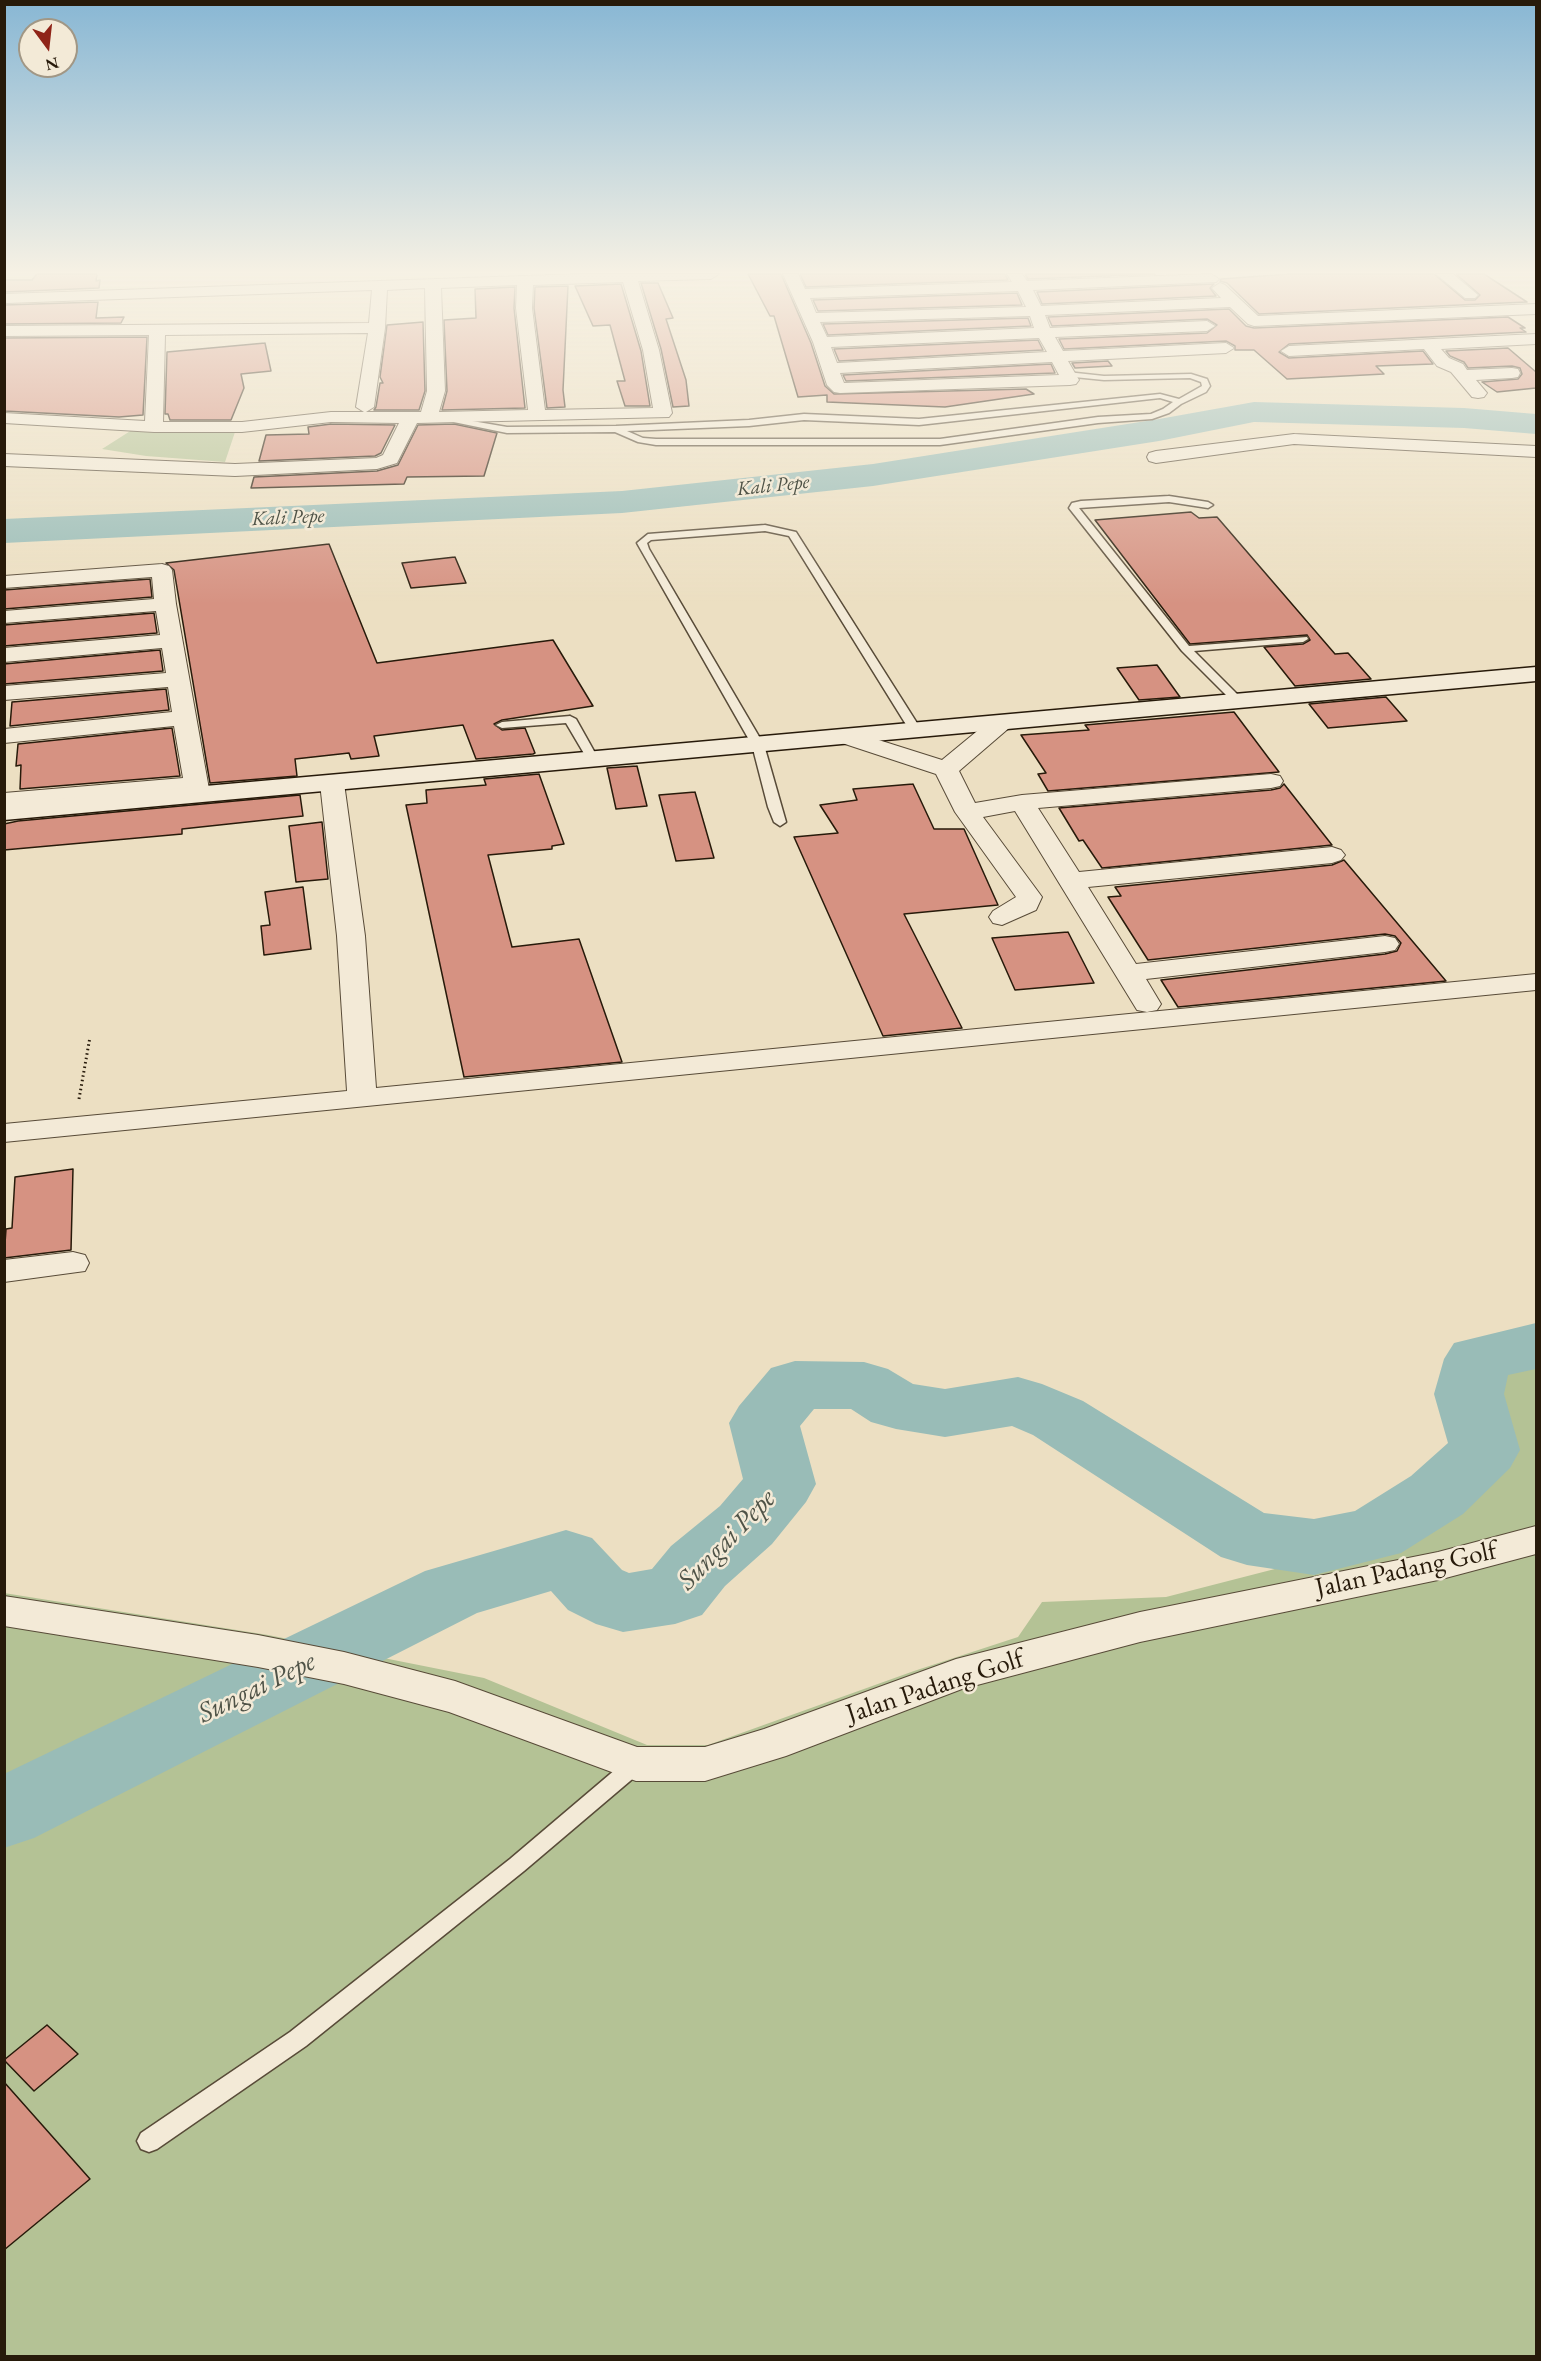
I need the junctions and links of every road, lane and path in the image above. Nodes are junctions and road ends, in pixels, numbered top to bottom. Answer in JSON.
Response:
{"nodes":[{"id":1,"x":158,"y":384,"type":"edge"},
{"id":2,"x":368,"y":384,"type":"edge"},
{"id":3,"x":436,"y":384,"type":"edge"},
{"id":4,"x":533,"y":384,"type":"edge"},
{"id":5,"x":658,"y":384,"type":"edge"},
{"id":6,"x":836,"y":384,"type":"edge"},
{"id":7,"x":968,"y":384,"type":"edge"},
{"id":8,"x":1205,"y":384,"type":"edge"},
{"id":9,"x":1471,"y":384,"type":"edge"},
{"id":10,"x":1478,"y":393,"type":"dead end"},
{"id":11,"x":1178,"y":402,"type":"junction"},
{"id":12,"x":365,"y":407,"type":"dead end"},
{"id":13,"x":537,"y":415,"type":"junction"},
{"id":14,"x":429,"y":417,"type":"junction"},
{"id":15,"x":4,"y":418,"type":"edge"},
{"id":16,"x":410,"y":418,"type":"junction"},
{"id":17,"x":25,"y":419,"type":"junction"},
{"id":18,"x":242,"y":426,"type":"junction"},
{"id":19,"x":154,"y":427,"type":"junction"},
{"id":20,"x":615,"y":429,"type":"junction"},
{"id":21,"x":4,"y":435,"type":"edge"},
{"id":22,"x":1536,"y":452,"type":"edge"},
{"id":23,"x":1156,"y":457,"type":"dead end"},
{"id":24,"x":4,"y":460,"type":"edge"},
{"id":25,"x":236,"y":470,"type":"junction"},
{"id":26,"x":1208,"y":505,"type":"dead end"},
{"id":27,"x":4,"y":582,"type":"edge"},
{"id":28,"x":165,"y":604,"type":"junction"},
{"id":29,"x":4,"y":617,"type":"edge"},
{"id":30,"x":1303,"y":639,"type":"dead end"},
{"id":31,"x":171,"y":641,"type":"junction"},
{"id":32,"x":1186,"y":648,"type":"junction"},
{"id":33,"x":4,"y":655,"type":"edge"},
{"id":34,"x":1536,"y":674,"type":"edge"},
{"id":35,"x":178,"y":679,"type":"junction"},
{"id":36,"x":4,"y":693,"type":"edge"},
{"id":37,"x":1238,"y":701,"type":"junction"},
{"id":38,"x":185,"y":718,"type":"junction"},
{"id":39,"x":1001,"y":723,"type":"junction"},
{"id":40,"x":502,"y":725,"type":"dead end"},
{"id":41,"x":916,"y":731,"type":"junction"},
{"id":42,"x":4,"y":736,"type":"edge"},
{"id":43,"x":847,"y":737,"type":"junction"},
{"id":44,"x":758,"y":745,"type":"junction"},
{"id":45,"x":594,"y":760,"type":"junction"},
{"id":46,"x":946,"y":769,"type":"junction"},
{"id":47,"x":1271,"y":781,"type":"dead end"},
{"id":48,"x":332,"y":783,"type":"junction"},
{"id":49,"x":4,"y":800,"type":"edge"},
{"id":50,"x":1022,"y":802,"type":"junction"},
{"id":51,"x":4,"y":812,"type":"edge"},
{"id":52,"x":967,"y":812,"type":"junction"},
{"id":53,"x":780,"y":822,"type":"dead end"},
{"id":54,"x":1332,"y":855,"type":"dead end"},
{"id":55,"x":1071,"y":881,"type":"junction"},
{"id":56,"x":1002,"y":917,"type":"dead end"},
{"id":57,"x":1385,"y":944,"type":"dead end"},
{"id":58,"x":1127,"y":973,"type":"junction"},
{"id":59,"x":1536,"y":982,"type":"edge"},
{"id":60,"x":1147,"y":1004,"type":"dead end"},
{"id":61,"x":90,"y":1037,"type":"dead end"},
{"id":62,"x":362,"y":1098,"type":"junction"},
{"id":63,"x":74,"y":1126,"type":"junction"},
{"id":64,"x":4,"y":1133,"type":"edge"},
{"id":65,"x":73,"y":1263,"type":"dead end"},
{"id":66,"x":4,"y":1271,"type":"edge"},
{"id":67,"x":1536,"y":1540,"type":"edge"},
{"id":68,"x":4,"y":1611,"type":"edge"},
{"id":69,"x":636,"y":1764,"type":"junction"},
{"id":70,"x":149,"y":2141,"type":"dead end"}],
"edges":[{"from":1,"to":19,"type":"street"},
{"from":2,"to":12,"type":"street"},
{"from":3,"to":14,"type":"street"},
{"from":4,"to":13,"type":"street"},
{"from":5,"to":13,"type":"street"},
{"from":6,"to":7,"type":"street"},
{"from":8,"to":11,"type":"lane"},
{"from":9,"to":10,"type":"street"},
{"from":11,"to":20,"type":"lane"},
{"from":11,"to":20,"type":"lane"},
{"from":13,"to":14,"type":"street"},
{"from":14,"to":16,"type":"street"},
{"from":14,"to":20,"type":"lane"},
{"from":15,"to":17,"type":"street"},
{"from":16,"to":18,"type":"street"},
{"from":16,"to":25,"type":"street"},
{"from":17,"to":19,"type":"street"},
{"from":17,"to":21,"type":"street"},
{"from":18,"to":19,"type":"street"},
{"from":18,"to":25,"type":"street"},
{"from":22,"to":23,"type":"street"},
{"from":24,"to":25,"type":"street"},
{"from":26,"to":32,"type":"lane"},
{"from":27,"to":28,"type":"street"},
{"from":28,"to":29,"type":"street"},
{"from":28,"to":31,"type":"street"},
{"from":30,"to":32,"type":"lane"},
{"from":31,"to":33,"type":"street"},
{"from":31,"to":35,"type":"street"},
{"from":32,"to":37,"type":"lane"},
{"from":34,"to":37,"type":"main road"},
{"from":35,"to":36,"type":"street"},
{"from":35,"to":38,"type":"street"},
{"from":37,"to":39,"type":"main road"},
{"from":38,"to":42,"type":"street"},
{"from":38,"to":49,"type":"street"},
{"from":39,"to":41,"type":"main road"},
{"from":39,"to":46,"type":"street"},
{"from":40,"to":45,"type":"lane"},
{"from":41,"to":43,"type":"main road"},
{"from":41,"to":44,"type":"lane"},
{"from":43,"to":44,"type":"main road"},
{"from":43,"to":46,"type":"street"},
{"from":44,"to":45,"type":"main road"},
{"from":44,"to":53,"type":"lane"},
{"from":45,"to":48,"type":"main road"},
{"from":46,"to":52,"type":"street"},
{"from":47,"to":50,"type":"street"},
{"from":48,"to":51,"type":"main road"},
{"from":48,"to":62,"type":"street"},
{"from":50,"to":52,"type":"street"},
{"from":50,"to":55,"type":"street"},
{"from":52,"to":56,"type":"street"},
{"from":54,"to":55,"type":"street"},
{"from":55,"to":58,"type":"street"},
{"from":57,"to":58,"type":"street"},
{"from":58,"to":60,"type":"street"},
{"from":59,"to":62,"type":"street"},
{"from":61,"to":63,"type":"path"},
{"from":62,"to":63,"type":"street"},
{"from":63,"to":64,"type":"street"},
{"from":65,"to":66,"type":"street"},
{"from":67,"to":69,"type":"street","name":"Jalan Padang Golf"},
{"from":68,"to":69,"type":"street","name":"Jalan Padang Golf"},
{"from":69,"to":70,"type":"lane"}]}
